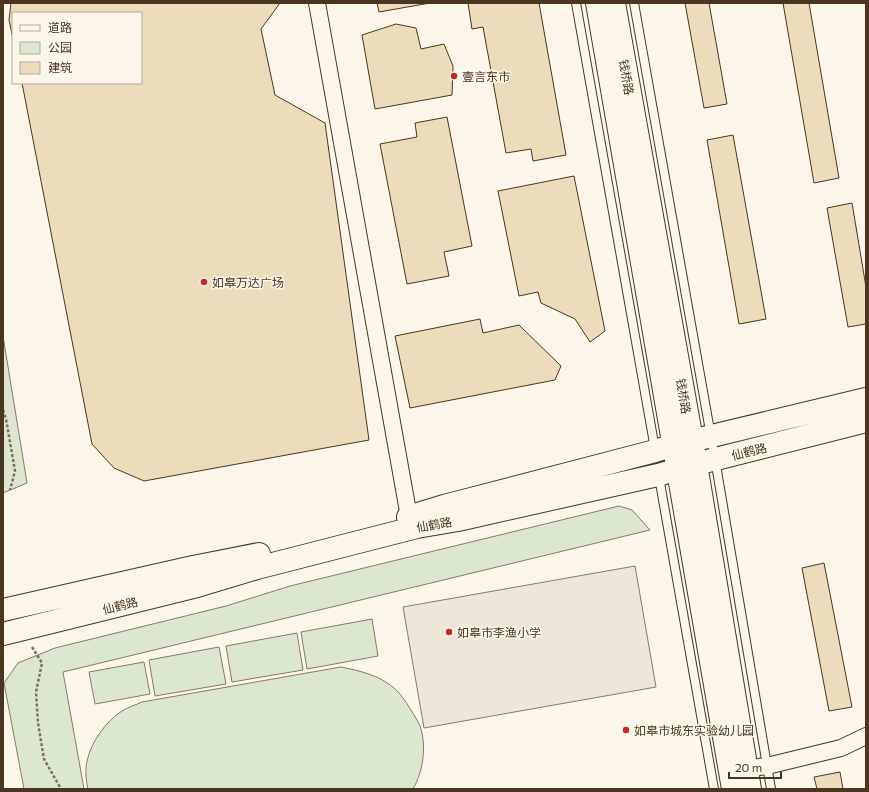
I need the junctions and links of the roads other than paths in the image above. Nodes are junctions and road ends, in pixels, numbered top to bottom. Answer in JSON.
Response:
{"nodes":[{"id":1,"x":317,"y":3,"type":"edge"},
{"id":2,"x":576,"y":3,"type":"edge"},
{"id":3,"x":597,"y":3,"type":"edge"},
{"id":4,"x":614,"y":3,"type":"edge"},
{"id":5,"x":634,"y":3,"type":"edge"},
{"id":6,"x":866,"y":399,"type":"edge"},
{"id":7,"x":866,"y":421,"type":"edge"},
{"id":8,"x":679,"y":456,"type":"junction"},
{"id":9,"x":409,"y":517,"type":"junction"},
{"id":10,"x":3,"y":610,"type":"edge"},
{"id":11,"x":12,"y":631,"type":"edge"},
{"id":12,"x":866,"y":736,"type":"edge"},
{"id":13,"x":754,"y":774,"type":"edge"},
{"id":14,"x":714,"y":789,"type":"edge"},
{"id":15,"x":733,"y":789,"type":"edge"},
{"id":16,"x":771,"y":789,"type":"edge"}],
"edges":[{"from":1,"to":9,"type":"street"},
{"from":2,"to":8,"type":"lane"},
{"from":3,"to":8,"type":"street","name":"钱桥路"},
{"from":4,"to":8,"type":"street","name":"钱桥路"},
{"from":5,"to":8,"type":"lane"},
{"from":6,"to":8,"type":"street","name":"仙鹤路"},
{"from":7,"to":8,"type":"street","name":"仙鹤路"},
{"from":8,"to":9,"type":"street","name":"仙鹤路"},
{"from":8,"to":11,"type":"street","name":"仙鹤路"},
{"from":8,"to":13,"type":"street","name":"钱桥路"},
{"from":8,"to":14,"type":"lane"},
{"from":8,"to":15,"type":"street","name":"钱桥路"},
{"from":9,"to":10,"type":"street","name":"仙鹤路"},
{"from":12,"to":13,"type":"street"},
{"from":13,"to":16,"type":"lane"}]}
